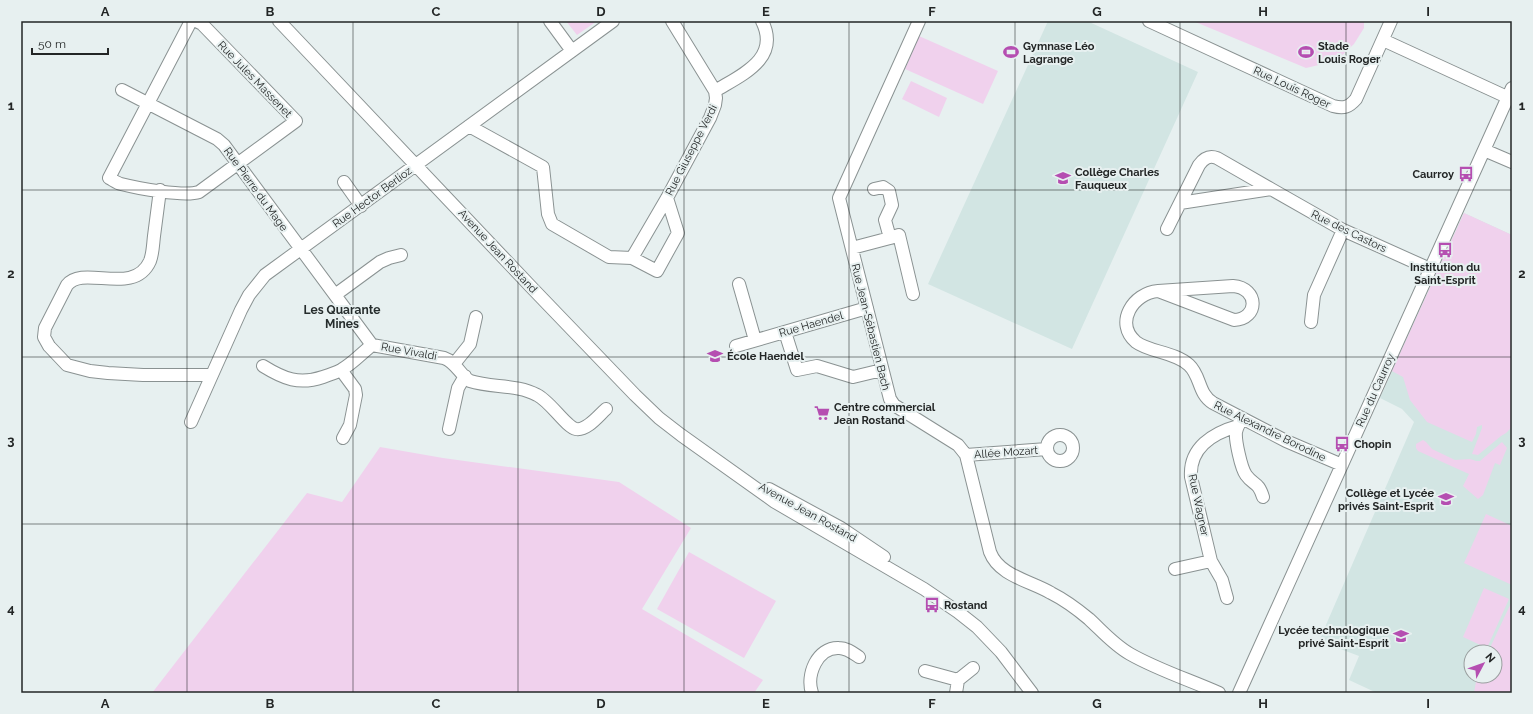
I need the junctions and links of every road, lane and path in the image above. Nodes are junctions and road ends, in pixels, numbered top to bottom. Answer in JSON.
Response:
{"nodes":[{"id":1,"x":191,"y":21,"type":"edge"},
{"id":2,"x":196,"y":21,"type":"edge"},
{"id":3,"x":279,"y":21,"type":"edge"},
{"id":4,"x":550,"y":21,"type":"edge"},
{"id":5,"x":612,"y":21,"type":"edge"},
{"id":6,"x":672,"y":21,"type":"edge"},
{"id":7,"x":762,"y":21,"type":"edge"},
{"id":8,"x":919,"y":21,"type":"edge"},
{"id":9,"x":1149,"y":21,"type":"edge"},
{"id":10,"x":1391,"y":21,"type":"edge"},
{"id":11,"x":1383,"y":40,"type":"junction"},
{"id":12,"x":572,"y":51,"type":"junction"},
{"id":13,"x":122,"y":90,"type":"dead end"},
{"id":14,"x":715,"y":91,"type":"junction"},
{"id":15,"x":1510,"y":92,"type":"edge"},
{"id":16,"x":148,"y":104,"type":"junction"},
{"id":17,"x":469,"y":126,"type":"junction"},
{"id":18,"x":1484,"y":150,"type":"junction"},
{"id":19,"x":1512,"y":162,"type":"edge"},
{"id":20,"x":238,"y":163,"type":"junction"},
{"id":21,"x":416,"y":164,"type":"junction"},
{"id":22,"x":344,"y":182,"type":"dead end"},
{"id":23,"x":874,"y":189,"type":"dead end"},
{"id":24,"x":1270,"y":189,"type":"junction"},
{"id":25,"x":160,"y":190,"type":"junction"},
{"id":26,"x":667,"y":198,"type":"junction"},
{"id":27,"x":1180,"y":203,"type":"junction"},
{"id":28,"x":361,"y":206,"type":"junction"},
{"id":29,"x":1167,"y":229,"type":"dead end"},
{"id":30,"x":1343,"y":230,"type":"junction"},
{"id":31,"x":890,"y":238,"type":"junction"},
{"id":32,"x":852,"y":248,"type":"junction"},
{"id":33,"x":301,"y":249,"type":"junction"},
{"id":34,"x":401,"y":255,"type":"dead end"},
{"id":35,"x":632,"y":258,"type":"junction"},
{"id":36,"x":1430,"y":269,"type":"junction"},
{"id":37,"x":739,"y":284,"type":"dead end"},
{"id":38,"x":1158,"y":291,"type":"junction"},
{"id":39,"x":913,"y":294,"type":"dead end"},
{"id":40,"x":335,"y":295,"type":"junction"},
{"id":41,"x":866,"y":308,"type":"junction"},
{"id":42,"x":476,"y":317,"type":"dead end"},
{"id":43,"x":1312,"y":322,"type":"dead end"},
{"id":44,"x":785,"y":332,"type":"junction"},
{"id":45,"x":755,"y":340,"type":"junction"},
{"id":46,"x":372,"y":345,"type":"junction"},
{"id":47,"x":736,"y":346,"type":"dead end"},
{"id":48,"x":454,"y":364,"type":"junction"},
{"id":49,"x":263,"y":366,"type":"dead end"},
{"id":50,"x":341,"y":370,"type":"junction"},
{"id":51,"x":882,"y":370,"type":"junction"},
{"id":52,"x":211,"y":375,"type":"junction"},
{"id":53,"x":465,"y":376,"type":"junction"},
{"id":54,"x":606,"y":409,"type":"dead end"},
{"id":55,"x":191,"y":422,"type":"dead end"},
{"id":56,"x":1239,"y":422,"type":"junction"},
{"id":57,"x":449,"y":429,"type":"dead end"},
{"id":58,"x":342,"y":438,"type":"dead end"},
{"id":59,"x":1047,"y":449,"type":"dead end"},
{"id":60,"x":966,"y":455,"type":"junction"},
{"id":61,"x":1342,"y":465,"type":"junction"},
{"id":62,"x":1263,"y":497,"type":"dead end"},
{"id":63,"x":1211,"y":561,"type":"junction"},
{"id":64,"x":1175,"y":569,"type":"dead end"},
{"id":65,"x":1227,"y":598,"type":"dead end"},
{"id":66,"x":859,"y":657,"type":"dead end"},
{"id":67,"x":973,"y":668,"type":"dead end"},
{"id":68,"x":925,"y":671,"type":"dead end"},
{"id":69,"x":958,"y":680,"type":"junction"},
{"id":70,"x":812,"y":693,"type":"edge"},
{"id":71,"x":956,"y":693,"type":"edge"},
{"id":72,"x":1032,"y":693,"type":"edge"},
{"id":73,"x":1219,"y":693,"type":"edge"},
{"id":74,"x":1239,"y":693,"type":"edge"}],
"edges":[{"from":1,"to":16,"type":"street"},
{"from":2,"to":20,"type":"street","name":"Rue Jules Massenet"},
{"from":3,"to":21,"type":"street","name":"Avenue Jean Rostand"},
{"from":4,"to":12,"type":"street"},
{"from":5,"to":12,"type":"street","name":"Rue Hector Berlioz"},
{"from":6,"to":14,"type":"street","name":"Rue Giuseppe Verdi"},
{"from":7,"to":14,"type":"street"},
{"from":8,"to":32,"type":"street","name":"Rue Jean-Sébastien Bach"},
{"from":9,"to":11,"type":"street","name":"Rue Louis Roger"},
{"from":10,"to":11,"type":"street","name":"Rue Louis Roger"},
{"from":11,"to":15,"type":"street"},
{"from":12,"to":17,"type":"street","name":"Rue Hector Berlioz"},
{"from":13,"to":16,"type":"street","name":"Rue Pierre du Mage"},
{"from":14,"to":26,"type":"street","name":"Rue Giuseppe Verdi"},
{"from":15,"to":18,"type":"street","name":"Rue du Caurroy"},
{"from":16,"to":20,"type":"street","name":"Rue Pierre du Mage"},
{"from":16,"to":25,"type":"street"},
{"from":17,"to":21,"type":"street","name":"Rue Hector Berlioz"},
{"from":17,"to":35,"type":"street"},
{"from":18,"to":19,"type":"street"},
{"from":18,"to":36,"type":"street","name":"Rue du Caurroy"},
{"from":20,"to":25,"type":"street"},
{"from":20,"to":33,"type":"street","name":"Rue Pierre du Mage"},
{"from":21,"to":28,"type":"street","name":"Rue Hector Berlioz"},
{"from":21,"to":72,"type":"street","name":"Avenue Jean Rostand"},
{"from":22,"to":28,"type":"street"},
{"from":23,"to":31,"type":"street"},
{"from":24,"to":27,"type":"street"},
{"from":24,"to":27,"type":"street","name":"Rue des Castors"},
{"from":24,"to":30,"type":"street","name":"Rue des Castors"},
{"from":25,"to":52,"type":"street"},
{"from":26,"to":35,"type":"street","name":"Rue Giuseppe Verdi"},
{"from":26,"to":35,"type":"street"},
{"from":27,"to":29,"type":"street","name":"Rue des Castors"},
{"from":28,"to":33,"type":"street","name":"Rue Hector Berlioz"},
{"from":30,"to":36,"type":"street","name":"Rue des Castors"},
{"from":30,"to":43,"type":"street"},
{"from":31,"to":32,"type":"street"},
{"from":31,"to":39,"type":"street"},
{"from":32,"to":41,"type":"street","name":"Rue Jean-Sébastien Bach"},
{"from":33,"to":40,"type":"street","name":"Rue Vivaldi"},
{"from":33,"to":52,"type":"street","name":"Rue Hector Berlioz"},
{"from":34,"to":40,"type":"street"},
{"from":36,"to":61,"type":"street","name":"Rue du Caurroy"},
{"from":37,"to":45,"type":"street"},
{"from":38,"to":38,"type":"street"},
{"from":38,"to":56,"type":"street","name":"Rue Alexandre Borodine"},
{"from":40,"to":46,"type":"street","name":"Rue Vivaldi"},
{"from":41,"to":44,"type":"street","name":"Rue Haendel"},
{"from":41,"to":51,"type":"street","name":"Rue Jean-Sébastien Bach"},
{"from":42,"to":48,"type":"street"},
{"from":44,"to":45,"type":"street","name":"Rue Haendel"},
{"from":44,"to":51,"type":"street"},
{"from":45,"to":47,"type":"street","name":"Rue Haendel"},
{"from":46,"to":48,"type":"street","name":"Rue Vivaldi"},
{"from":46,"to":50,"type":"street"},
{"from":48,"to":53,"type":"street","name":"Rue Vivaldi"},
{"from":49,"to":50,"type":"street"},
{"from":50,"to":58,"type":"street"},
{"from":51,"to":60,"type":"street","name":"Rue Jean-Sébastien Bach"},
{"from":52,"to":55,"type":"street","name":"Rue Hector Berlioz"},
{"from":53,"to":54,"type":"street","name":"Rue Vivaldi"},
{"from":53,"to":57,"type":"street"},
{"from":56,"to":61,"type":"street","name":"Rue Alexandre Borodine"},
{"from":56,"to":62,"type":"street"},
{"from":56,"to":63,"type":"street","name":"Rue Wagner"},
{"from":59,"to":60,"type":"street","name":"Allée Mozart"},
{"from":60,"to":73,"type":"street"},
{"from":61,"to":74,"type":"street","name":"Rue du Caurroy"},
{"from":63,"to":64,"type":"street"},
{"from":63,"to":65,"type":"street","name":"Rue Wagner"},
{"from":66,"to":70,"type":"street"},
{"from":67,"to":69,"type":"street"},
{"from":68,"to":69,"type":"street"},
{"from":69,"to":71,"type":"street"}]}
